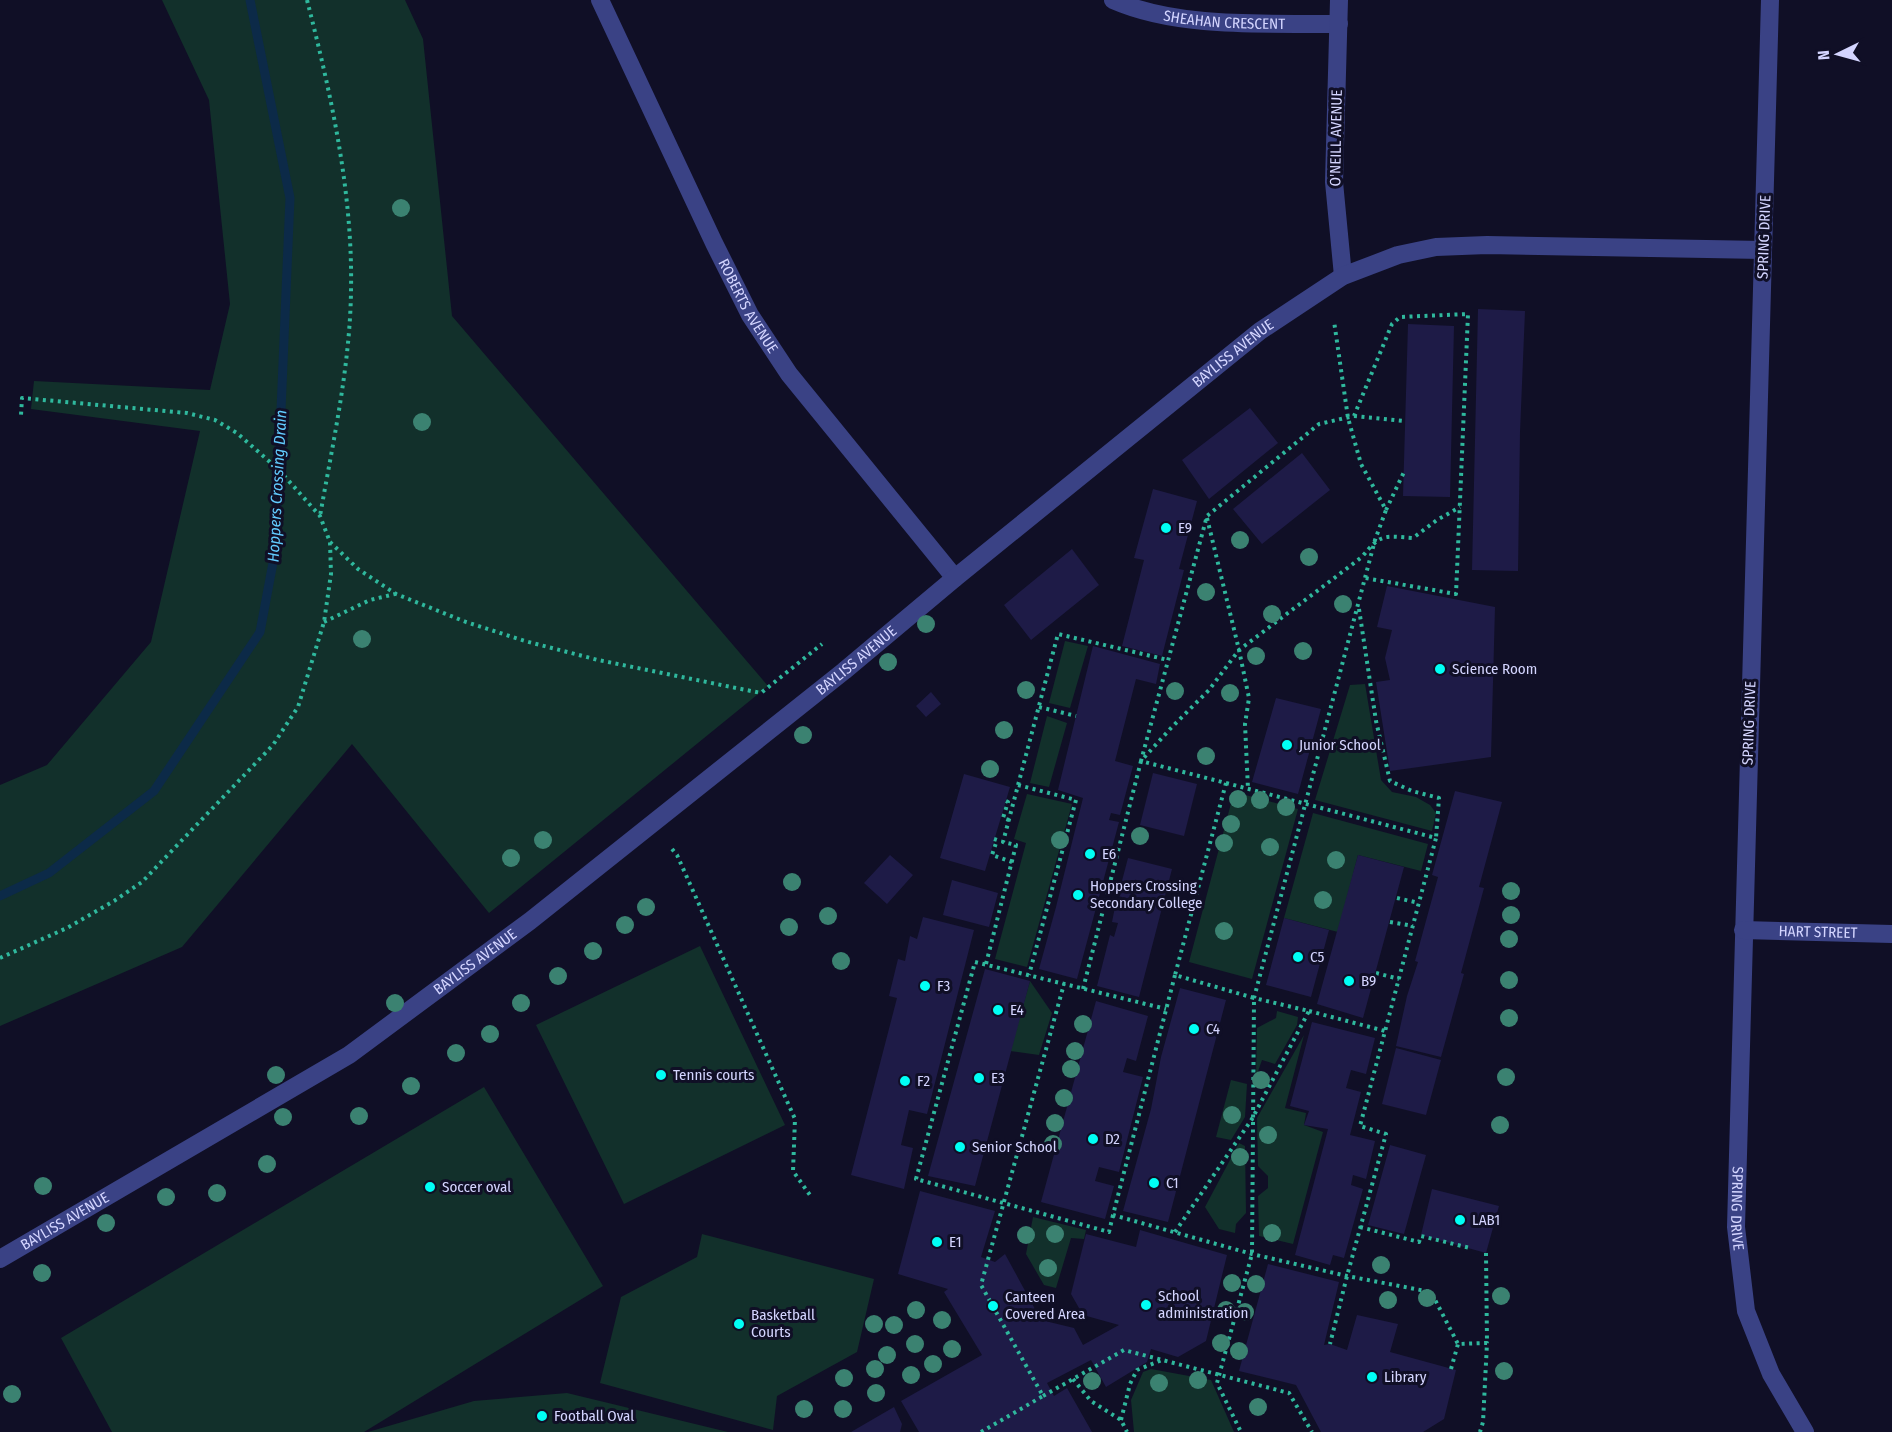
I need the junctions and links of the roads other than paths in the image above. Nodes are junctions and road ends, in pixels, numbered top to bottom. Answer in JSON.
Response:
{"nodes":[{"id":1,"x":600,"y":0,"type":"edge"},
{"id":2,"x":1113,"y":0,"type":"edge"},
{"id":3,"x":1339,"y":0,"type":"edge"},
{"id":4,"x":1770,"y":0,"type":"edge"},
{"id":5,"x":1338,"y":24,"type":"junction"},
{"id":6,"x":1763,"y":250,"type":"junction"},
{"id":7,"x":1343,"y":276,"type":"junction"},
{"id":8,"x":955,"y":578,"type":"junction"},
{"id":9,"x":1743,"y":930,"type":"junction"},
{"id":10,"x":1892,"y":934,"type":"edge"},
{"id":11,"x":0,"y":1259,"type":"edge"},
{"id":12,"x":1797,"y":1429,"type":"edge"}],
"edges":[{"from":1,"to":8,"type":"street","name":"ROBERTS AVENUE"},
{"from":2,"to":5,"type":"street","name":"SHEAHAN CRESCENT"},
{"from":3,"to":5,"type":"street","name":"O'NEILL AVENUE"},
{"from":4,"to":6,"type":"street","name":"SPRING DRIVE"},
{"from":5,"to":7,"type":"street","name":"O'NEILL AVENUE"},
{"from":6,"to":7,"type":"street","name":"BAYLISS AVENUE"},
{"from":6,"to":9,"type":"street","name":"SPRING DRIVE"},
{"from":7,"to":8,"type":"street","name":"BAYLISS AVENUE"},
{"from":8,"to":11,"type":"street","name":"BAYLISS AVENUE"},
{"from":9,"to":10,"type":"street","name":"HART STREET"},
{"from":9,"to":12,"type":"street","name":"SPRING DRIVE"}]}
